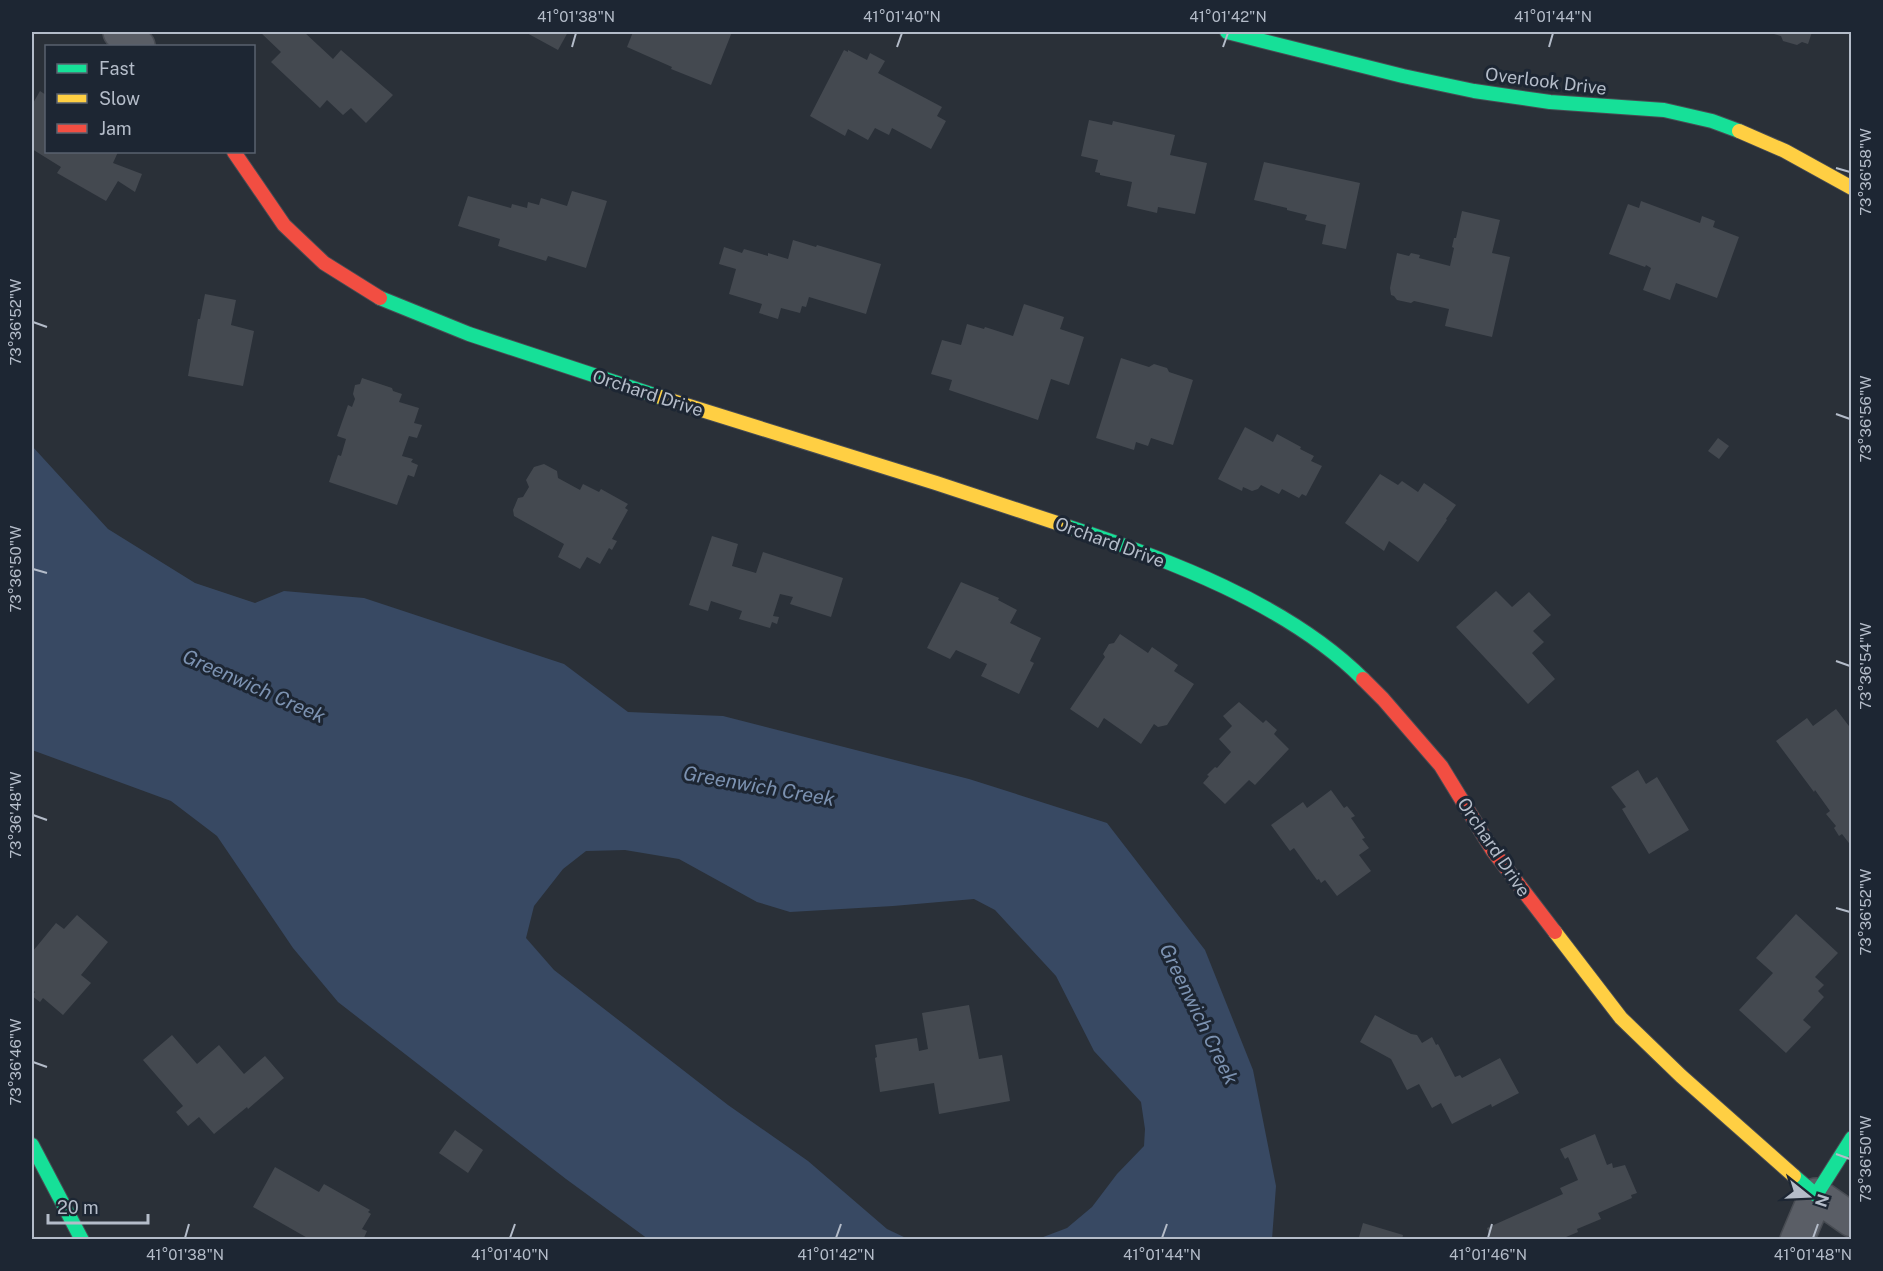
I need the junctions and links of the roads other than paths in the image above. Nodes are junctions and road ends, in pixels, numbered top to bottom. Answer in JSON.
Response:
{"nodes":[{"id":1,"x":120,"y":32,"type":"edge"},
{"id":2,"x":1227,"y":32,"type":"edge"},
{"id":3,"x":137,"y":45,"type":"edge"},
{"id":4,"x":235,"y":153,"type":"edge"},
{"id":5,"x":1851,"y":188,"type":"edge"},
{"id":6,"x":1851,"y":1138,"type":"edge"},
{"id":7,"x":32,"y":1145,"type":"edge"},
{"id":8,"x":1816,"y":1195,"type":"junction"},
{"id":9,"x":1851,"y":1220,"type":"edge"},
{"id":10,"x":82,"y":1239,"type":"edge"},
{"id":11,"x":1797,"y":1239,"type":"edge"}],
"edges":[{"from":1,"to":3,"type":"street"},
{"from":2,"to":5,"type":"street","name":"Overlook Drive"},
{"from":4,"to":8,"type":"street","name":"Orchard Drive"},
{"from":6,"to":8,"type":"street"},
{"from":7,"to":10,"type":"street"},
{"from":8,"to":9,"type":"street"},
{"from":8,"to":11,"type":"street"}]}
